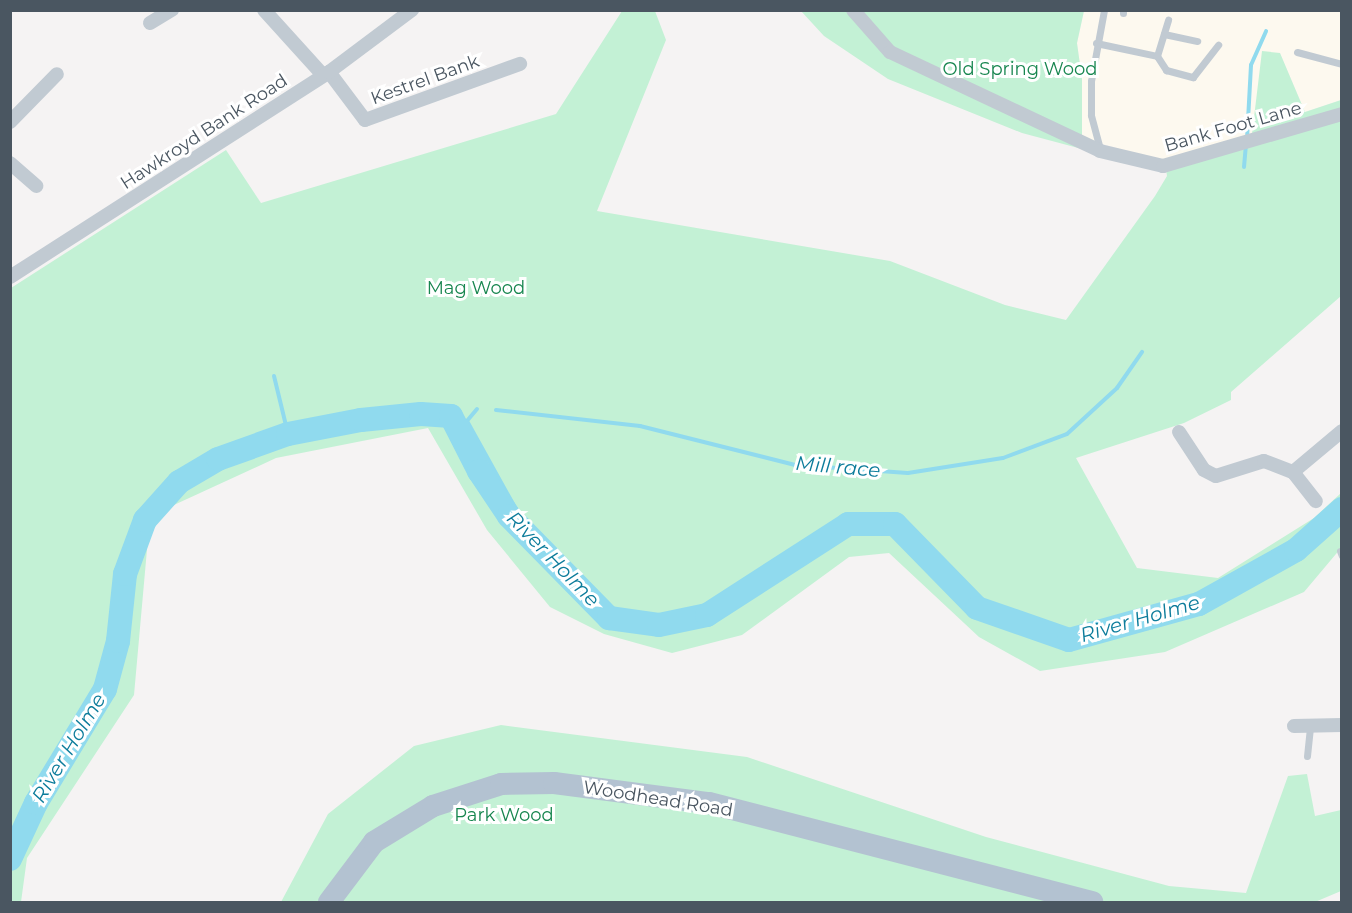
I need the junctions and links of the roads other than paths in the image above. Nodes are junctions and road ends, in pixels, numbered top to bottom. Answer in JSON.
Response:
{"nodes":[{"id":1,"x":172,"y":10,"type":"edge"},
{"id":2,"x":264,"y":10,"type":"edge"},
{"id":3,"x":412,"y":10,"type":"edge"},
{"id":4,"x":853,"y":10,"type":"edge"},
{"id":5,"x":1104,"y":10,"type":"edge"},
{"id":6,"x":1168,"y":20,"type":"dead end"},
{"id":7,"x":150,"y":23,"type":"dead end"},
{"id":8,"x":1164,"y":34,"type":"junction"},
{"id":9,"x":1197,"y":41,"type":"dead end"},
{"id":10,"x":1096,"y":43,"type":"junction"},
{"id":11,"x":1218,"y":45,"type":"dead end"},
{"id":12,"x":1297,"y":52,"type":"dead end"},
{"id":13,"x":1157,"y":56,"type":"junction"},
{"id":14,"x":520,"y":64,"type":"dead end"},
{"id":15,"x":1341,"y":64,"type":"edge"},
{"id":16,"x":326,"y":74,"type":"junction"},
{"id":17,"x":57,"y":75,"type":"dead end"},
{"id":18,"x":1341,"y":114,"type":"edge"},
{"id":19,"x":10,"y":122,"type":"edge"},
{"id":20,"x":1100,"y":152,"type":"junction"},
{"id":21,"x":10,"y":164,"type":"edge"},
{"id":22,"x":36,"y":186,"type":"dead end"},
{"id":23,"x":10,"y":277,"type":"edge"},
{"id":24,"x":1341,"y":430,"type":"edge"},
{"id":25,"x":1179,"y":432,"type":"dead end"},
{"id":26,"x":1293,"y":472,"type":"junction"},
{"id":27,"x":1316,"y":501,"type":"dead end"},
{"id":28,"x":1310,"y":725,"type":"junction"},
{"id":29,"x":1341,"y":725,"type":"edge"},
{"id":30,"x":1294,"y":726,"type":"dead end"},
{"id":31,"x":1307,"y":756,"type":"dead end"},
{"id":32,"x":329,"y":903,"type":"edge"},
{"id":33,"x":1092,"y":903,"type":"edge"}],
"edges":[{"from":1,"to":7,"type":"street"},
{"from":2,"to":16,"type":"street"},
{"from":3,"to":16,"type":"street","name":"Hawkroyd Bank Road"},
{"from":4,"to":20,"type":"street","name":"Bank Foot Lane"},
{"from":5,"to":10,"type":"lane"},
{"from":6,"to":8,"type":"lane"},
{"from":8,"to":9,"type":"lane"},
{"from":8,"to":13,"type":"lane"},
{"from":10,"to":13,"type":"lane"},
{"from":10,"to":20,"type":"lane"},
{"from":11,"to":13,"type":"lane"},
{"from":12,"to":15,"type":"lane"},
{"from":14,"to":16,"type":"street","name":"Kestrel Bank"},
{"from":16,"to":23,"type":"street","name":"Hawkroyd Bank Road"},
{"from":17,"to":19,"type":"street"},
{"from":18,"to":20,"type":"street","name":"Bank Foot Lane"},
{"from":21,"to":22,"type":"street"},
{"from":24,"to":26,"type":"street"},
{"from":25,"to":26,"type":"street"},
{"from":26,"to":27,"type":"street"},
{"from":28,"to":29,"type":"street"},
{"from":28,"to":30,"type":"street"},
{"from":28,"to":31,"type":"lane"},
{"from":32,"to":33,"type":"main road","name":"Woodhead Road"}]}
